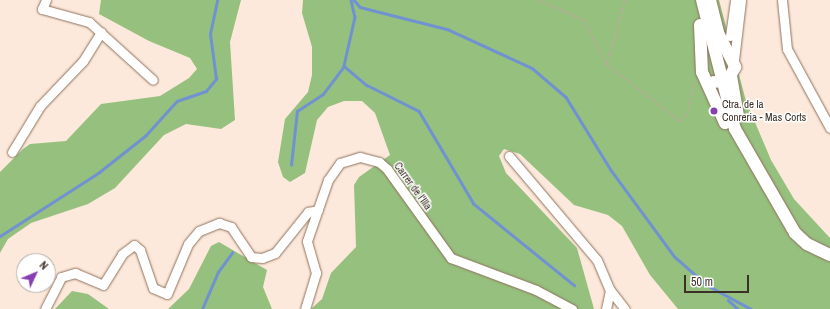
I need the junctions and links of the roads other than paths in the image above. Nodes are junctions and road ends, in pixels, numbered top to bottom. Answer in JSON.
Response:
{"nodes":[{"id":1,"x":46,"y":0,"type":"edge"},
{"id":2,"x":695,"y":0,"type":"edge"},
{"id":3,"x":702,"y":0,"type":"edge"},
{"id":4,"x":710,"y":0,"type":"edge"},
{"id":5,"x":736,"y":0,"type":"edge"},
{"id":6,"x":741,"y":0,"type":"edge"},
{"id":7,"x":782,"y":0,"type":"edge"},
{"id":8,"x":101,"y":32,"type":"junction"},
{"id":9,"x":714,"y":51,"type":"junction"},
{"id":10,"x":730,"y":56,"type":"junction"},
{"id":11,"x":703,"y":68,"type":"junction"},
{"id":12,"x":153,"y":80,"type":"dead end"},
{"id":13,"x":726,"y":80,"type":"junction"},
{"id":14,"x":830,"y":128,"type":"edge"},
{"id":15,"x":12,"y":152,"type":"dead end"},
{"id":16,"x":509,"y":156,"type":"dead end"},
{"id":17,"x":765,"y":182,"type":"junction"},
{"id":18,"x":318,"y":210,"type":"junction"},
{"id":19,"x":830,"y":256,"type":"edge"},
{"id":20,"x":610,"y":290,"type":"junction"},
{"id":21,"x":45,"y":309,"type":"edge"},
{"id":22,"x":305,"y":309,"type":"edge"},
{"id":23,"x":572,"y":309,"type":"edge"},
{"id":24,"x":606,"y":309,"type":"edge"},
{"id":25,"x":625,"y":309,"type":"edge"}],
"edges":[{"from":1,"to":8,"type":"street"},
{"from":2,"to":11,"type":"street"},
{"from":3,"to":9,"type":"street"},
{"from":4,"to":10,"type":"street"},
{"from":5,"to":10,"type":"street"},
{"from":6,"to":10,"type":"street"},
{"from":7,"to":14,"type":"street"},
{"from":8,"to":12,"type":"street"},
{"from":8,"to":15,"type":"street"},
{"from":9,"to":10,"type":"street"},
{"from":9,"to":11,"type":"street"},
{"from":9,"to":13,"type":"street"},
{"from":10,"to":13,"type":"street"},
{"from":11,"to":13,"type":"street"},
{"from":11,"to":17,"type":"street"},
{"from":13,"to":17,"type":"street"},
{"from":16,"to":20,"type":"street"},
{"from":17,"to":19,"type":"street"},
{"from":18,"to":21,"type":"street"},
{"from":18,"to":22,"type":"street","name":"Carrer de l'Illa"},
{"from":18,"to":23,"type":"street","name":"Carrer de l'Illa"},
{"from":20,"to":24,"type":"street"},
{"from":20,"to":25,"type":"street"}]}
